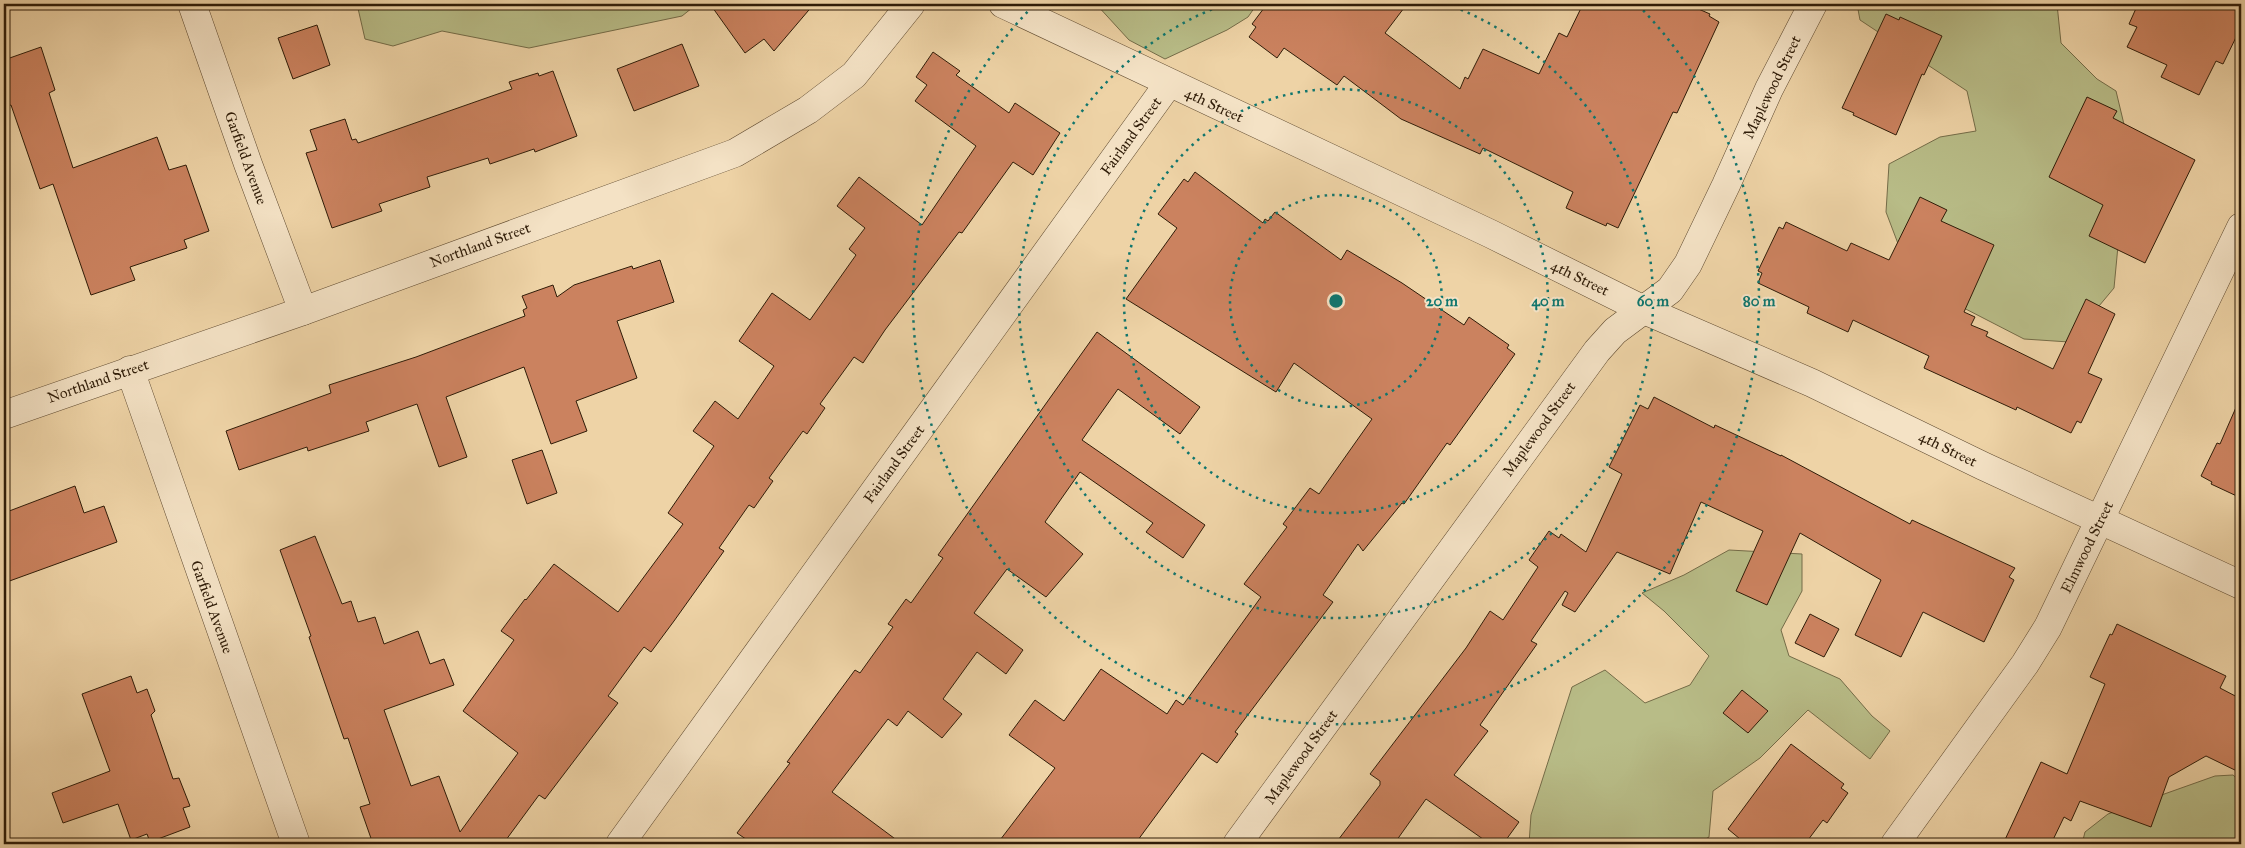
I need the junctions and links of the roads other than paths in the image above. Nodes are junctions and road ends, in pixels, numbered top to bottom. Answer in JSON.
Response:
{"nodes":[{"id":1,"x":192,"y":4,"type":"edge"},
{"id":2,"x":911,"y":4,"type":"edge"},
{"id":3,"x":1004,"y":4,"type":"edge"},
{"id":4,"x":1812,"y":4,"type":"edge"},
{"id":5,"x":1169,"y":84,"type":"junction"},
{"id":6,"x":2241,"y":227,"type":"edge"},
{"id":7,"x":1644,"y":310,"type":"junction"},
{"id":8,"x":303,"y":311,"type":"junction"},
{"id":9,"x":130,"y":370,"type":"junction"},
{"id":10,"x":4,"y":415,"type":"edge"},
{"id":11,"x":2101,"y":519,"type":"junction"},
{"id":12,"x":2241,"y":585,"type":"edge"},
{"id":13,"x":296,"y":844,"type":"edge"},
{"id":14,"x":620,"y":844,"type":"edge"},
{"id":15,"x":1237,"y":844,"type":"edge"},
{"id":16,"x":1896,"y":844,"type":"edge"}],
"edges":[{"from":1,"to":8,"type":"street","name":"Garfield Avenue"},
{"from":2,"to":8,"type":"street","name":"Northland Street"},
{"from":3,"to":5,"type":"street","name":"4th Street"},
{"from":4,"to":7,"type":"street","name":"Maplewood Street"},
{"from":5,"to":7,"type":"street","name":"4th Street"},
{"from":5,"to":14,"type":"street","name":"Fairland Street"},
{"from":6,"to":11,"type":"street","name":"Elmwood Street"},
{"from":7,"to":11,"type":"street","name":"4th Street"},
{"from":7,"to":15,"type":"street","name":"Maplewood Street"},
{"from":8,"to":9,"type":"street","name":"Northland Street"},
{"from":9,"to":10,"type":"street","name":"Northland Street"},
{"from":9,"to":13,"type":"street","name":"Garfield Avenue"},
{"from":11,"to":12,"type":"street","name":"4th Street"},
{"from":11,"to":16,"type":"street","name":"Elmwood Street"}]}
